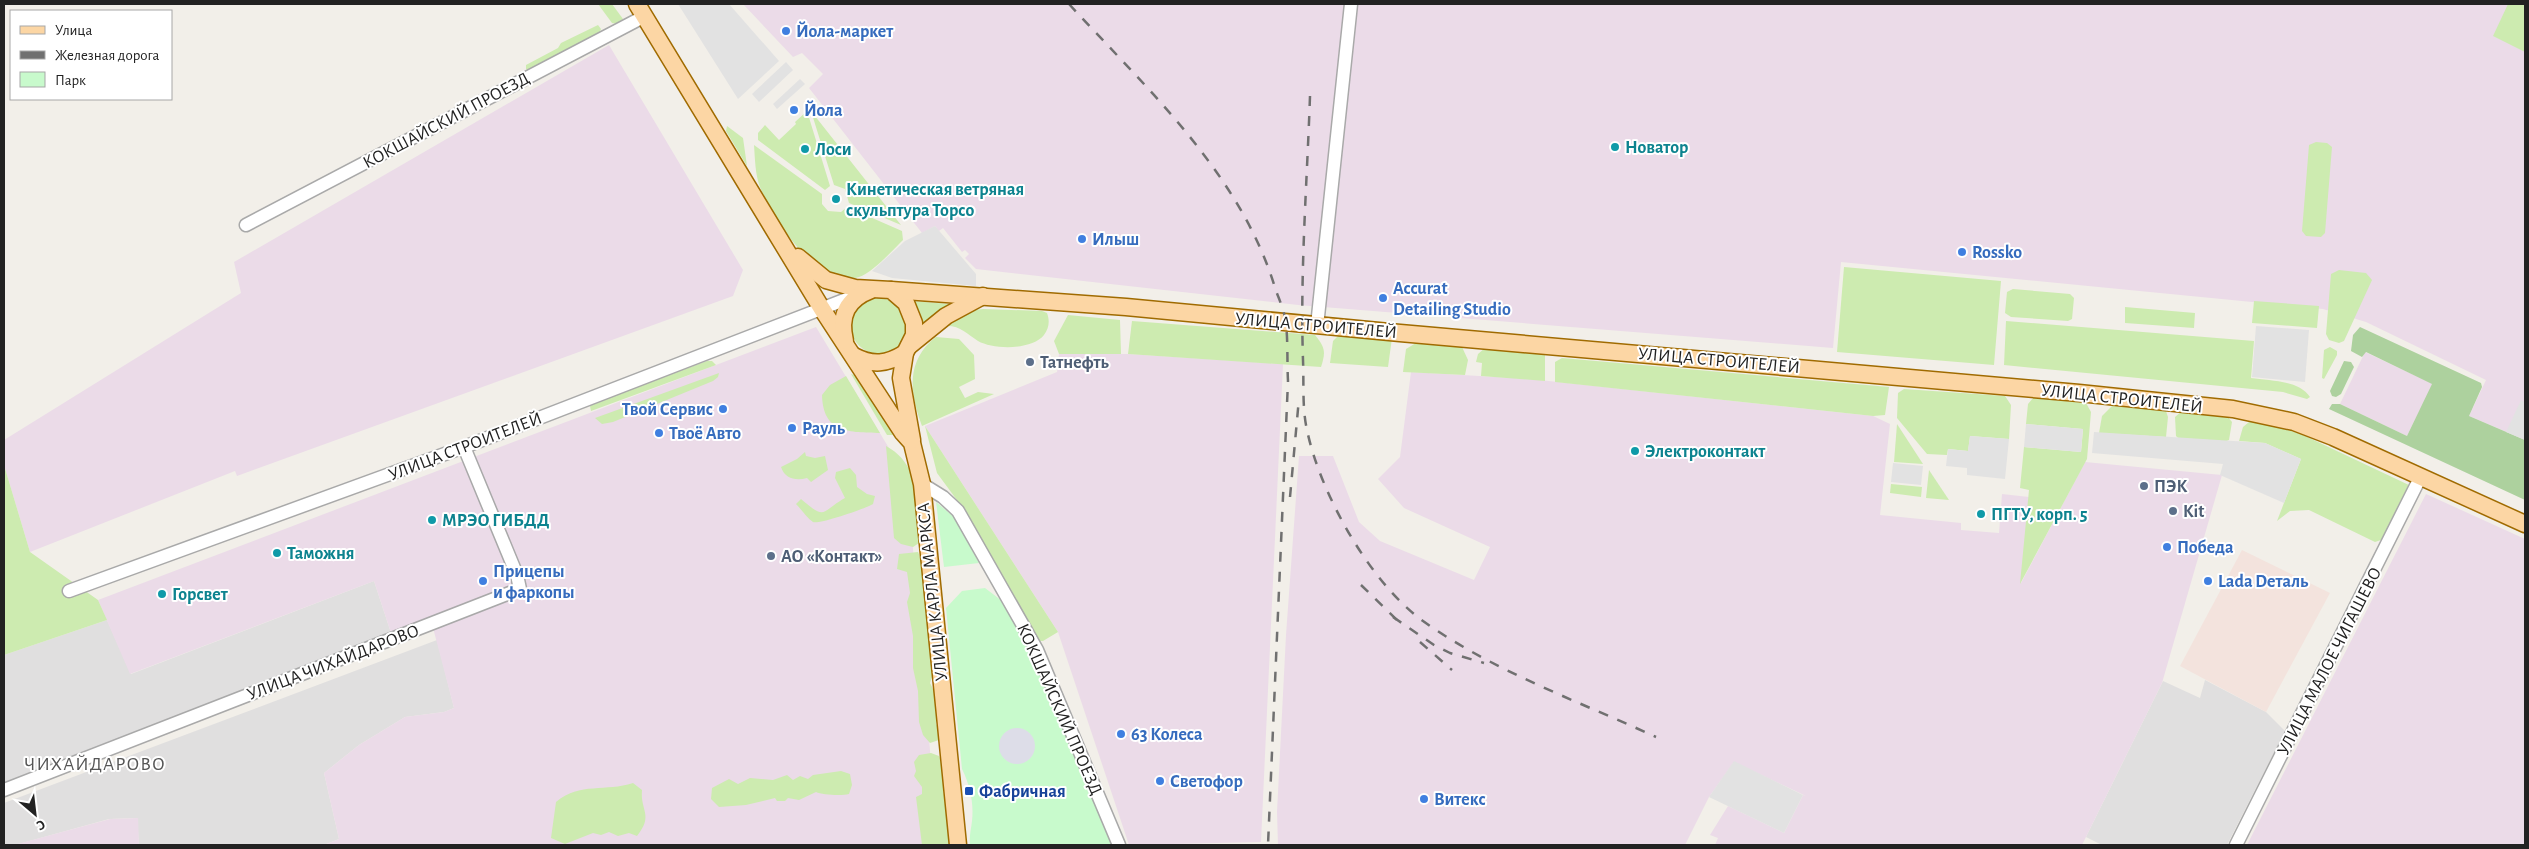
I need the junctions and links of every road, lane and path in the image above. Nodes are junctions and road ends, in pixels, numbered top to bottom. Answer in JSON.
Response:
{"nodes":[{"id":1,"x":1351,"y":4,"type":"edge"},
{"id":2,"x":641,"y":10,"type":"edge"},
{"id":3,"x":246,"y":224,"type":"dead end"},
{"id":4,"x":782,"y":242,"type":"junction"},
{"id":5,"x":891,"y":290,"type":"junction"},
{"id":6,"x":866,"y":292,"type":"junction"},
{"id":7,"x":983,"y":296,"type":"junction"},
{"id":8,"x":822,"y":309,"type":"junction"},
{"id":9,"x":1317,"y":326,"type":"junction"},
{"id":10,"x":850,"y":349,"type":"junction"},
{"id":11,"x":907,"y":349,"type":"junction"},
{"id":12,"x":912,"y":443,"type":"junction"},
{"id":13,"x":464,"y":447,"type":"junction"},
{"id":14,"x":2421,"y":476,"type":"junction"},
{"id":15,"x":922,"y":484,"type":"junction"},
{"id":16,"x":2525,"y":524,"type":"edge"},
{"id":17,"x":69,"y":591,"type":"dead end"},
{"id":18,"x":4,"y":790,"type":"edge"},
{"id":19,"x":958,"y":845,"type":"edge"},
{"id":20,"x":1119,"y":845,"type":"edge"},
{"id":21,"x":2236,"y":845,"type":"edge"}],
"edges":[{"from":1,"to":9,"type":"street"},
{"from":2,"to":3,"type":"street","name":"КОКШАЙСКИЙ ПРОЕЗД"},
{"from":2,"to":4,"type":"main road","name":"КОКШАЙСКИЙ ПРОЕЗД"},
{"from":4,"to":6,"type":"main road"},
{"from":4,"to":8,"type":"main road","name":"УЛИЦА КАРЛА МАРКСА"},
{"from":5,"to":6,"type":"main road"},
{"from":5,"to":7,"type":"main road","name":"УЛИЦА СТРОИТЕЛЕЙ"},
{"from":5,"to":11,"type":"main road"},
{"from":6,"to":8,"type":"street","name":"УЛИЦА СТРОИТЕЛЕЙ"},
{"from":6,"to":10,"type":"main road"},
{"from":7,"to":9,"type":"main road","name":"УЛИЦА СТРОИТЕЛЕЙ"},
{"from":7,"to":11,"type":"main road"},
{"from":8,"to":10,"type":"main road","name":"УЛИЦА КАРЛА МАРКСА"},
{"from":8,"to":13,"type":"street","name":"УЛИЦА СТРОИТЕЛЕЙ"},
{"from":9,"to":14,"type":"main road","name":"УЛИЦА СТРОИТЕЛЕЙ"},
{"from":10,"to":11,"type":"main road"},
{"from":10,"to":12,"type":"main road","name":"УЛИЦА КАРЛА МАРКСА"},
{"from":11,"to":12,"type":"main road"},
{"from":12,"to":15,"type":"main road","name":"УЛИЦА КАРЛА МАРКСА"},
{"from":13,"to":17,"type":"street","name":"УЛИЦА СТРОИТЕЛЕЙ"},
{"from":13,"to":18,"type":"street","name":"УЛИЦА ЧИХАЙДАРОВО"},
{"from":14,"to":16,"type":"main road","name":"УЛИЦА СТРОИТЕЛЕЙ"},
{"from":14,"to":21,"type":"street","name":"УЛИЦА МАЛОЕ ЧИГАШЕВО"},
{"from":15,"to":19,"type":"main road","name":"УЛИЦА КАРЛА МАРКСА"},
{"from":15,"to":20,"type":"street","name":"КОКШАЙСКИЙ ПРОЕЗД"}]}
